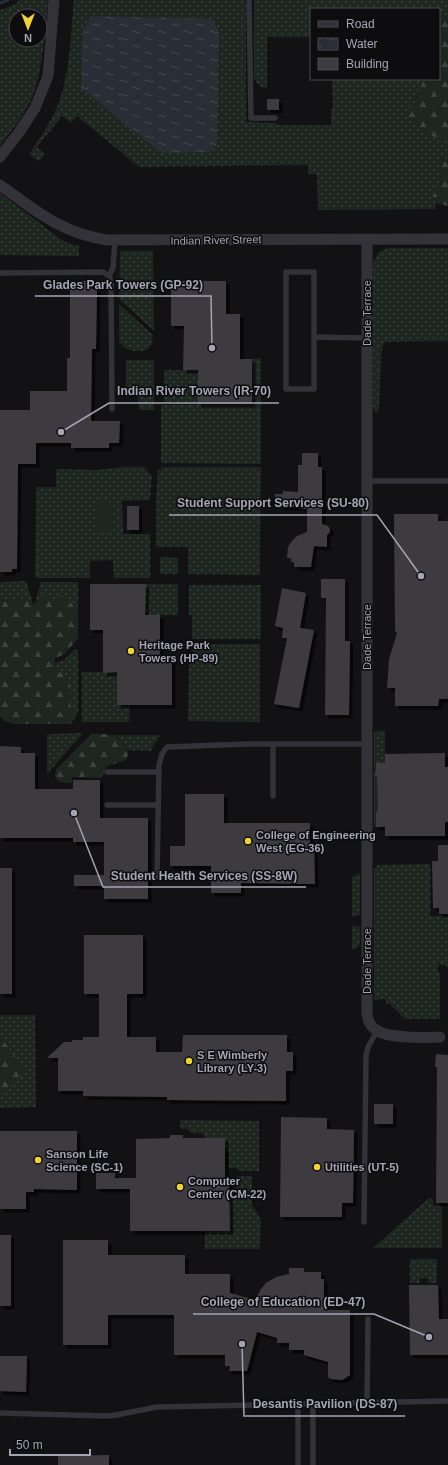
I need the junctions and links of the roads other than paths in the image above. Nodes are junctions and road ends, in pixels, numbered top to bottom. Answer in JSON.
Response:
{"nodes":[{"id":1,"x":54,"y":0,"type":"edge"},
{"id":2,"x":249,"y":0,"type":"edge"},
{"id":3,"x":275,"y":118,"type":"dead end"},
{"id":4,"x":0,"y":157,"type":"edge"},
{"id":5,"x":0,"y":185,"type":"edge"},
{"id":6,"x":367,"y":239,"type":"junction"},
{"id":7,"x":448,"y":239,"type":"edge"},
{"id":8,"x":115,"y":241,"type":"junction"},
{"id":9,"x":0,"y":273,"type":"edge"},
{"id":10,"x":109,"y":276,"type":"junction"},
{"id":11,"x":314,"y":337,"type":"junction"},
{"id":12,"x":367,"y":338,"type":"junction"},
{"id":13,"x":112,"y":409,"type":"dead end"},
{"id":14,"x":367,"y":481,"type":"junction"},
{"id":15,"x":448,"y":481,"type":"edge"},
{"id":16,"x":273,"y":744,"type":"junction"},
{"id":17,"x":366,"y":744,"type":"junction"},
{"id":18,"x":107,"y":772,"type":"dead end"},
{"id":19,"x":159,"y":772,"type":"junction"},
{"id":20,"x":273,"y":796,"type":"dead end"},
{"id":21,"x":107,"y":805,"type":"dead end"},
{"id":22,"x":158,"y":805,"type":"junction"},
{"id":23,"x":158,"y":877,"type":"dead end"},
{"id":24,"x":377,"y":1031,"type":"junction"},
{"id":25,"x":445,"y":1037,"type":"edge"},
{"id":26,"x":364,"y":1222,"type":"dead end"},
{"id":27,"x":368,"y":1319,"type":"dead end"},
{"id":28,"x":448,"y":1401,"type":"edge"},
{"id":29,"x":367,"y":1402,"type":"junction"},
{"id":30,"x":298,"y":1403,"type":"junction"},
{"id":31,"x":313,"y":1403,"type":"junction"},
{"id":32,"x":0,"y":1413,"type":"edge"},
{"id":33,"x":298,"y":1465,"type":"edge"},
{"id":34,"x":313,"y":1465,"type":"edge"}],
"edges":[{"from":1,"to":4,"type":"street"},
{"from":2,"to":3,"type":"lane"},
{"from":5,"to":8,"type":"street","name":"Indian River Street"},
{"from":6,"to":7,"type":"street","name":"Indian River Street"},
{"from":6,"to":8,"type":"street","name":"Indian River Street"},
{"from":6,"to":12,"type":"street","name":"Dade Terrace"},
{"from":8,"to":10,"type":"lane"},
{"from":9,"to":10,"type":"lane"},
{"from":10,"to":13,"type":"lane"},
{"from":11,"to":11,"type":"lane"},
{"from":11,"to":12,"type":"lane"},
{"from":12,"to":14,"type":"street","name":"Dade Terrace"},
{"from":14,"to":15,"type":"lane"},
{"from":14,"to":17,"type":"street","name":"Dade Terrace"},
{"from":16,"to":17,"type":"lane"},
{"from":16,"to":19,"type":"lane"},
{"from":16,"to":20,"type":"lane"},
{"from":17,"to":24,"type":"street","name":"Dade Terrace"},
{"from":18,"to":19,"type":"lane"},
{"from":19,"to":22,"type":"lane"},
{"from":21,"to":22,"type":"lane"},
{"from":22,"to":23,"type":"lane"},
{"from":24,"to":25,"type":"street"},
{"from":24,"to":26,"type":"lane"},
{"from":27,"to":29,"type":"lane"},
{"from":28,"to":29,"type":"lane"},
{"from":29,"to":31,"type":"lane"},
{"from":30,"to":31,"type":"lane"},
{"from":30,"to":32,"type":"lane"},
{"from":30,"to":33,"type":"lane"},
{"from":31,"to":34,"type":"lane"}]}
